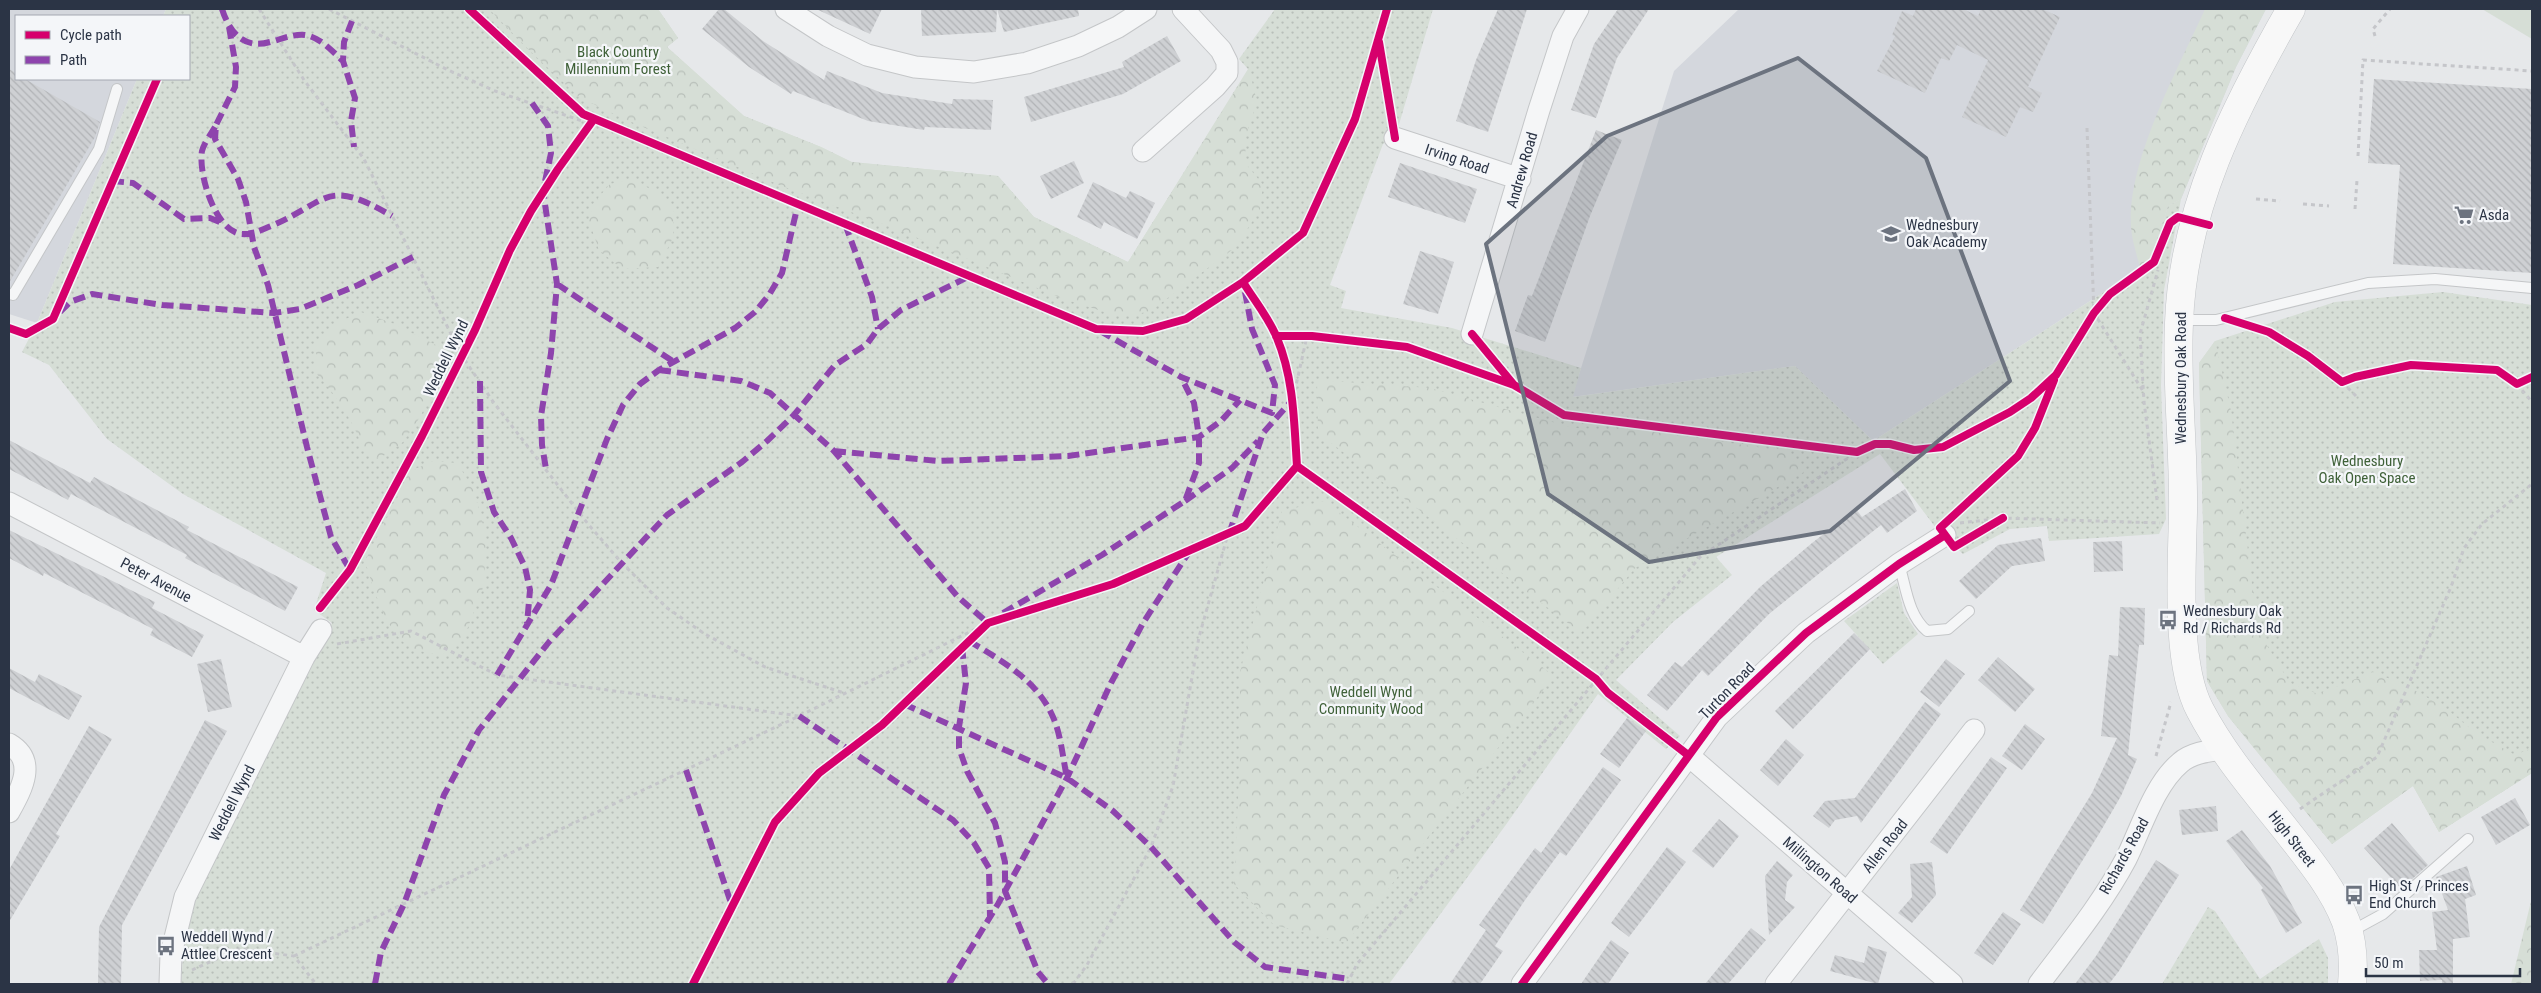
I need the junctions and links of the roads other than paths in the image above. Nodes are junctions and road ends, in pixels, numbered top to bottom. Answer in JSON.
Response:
{"nodes":[{"id":1,"x":786,"y":9,"type":"edge"},
{"id":2,"x":1146,"y":9,"type":"edge"},
{"id":3,"x":1183,"y":9,"type":"edge"},
{"id":4,"x":1578,"y":9,"type":"edge"},
{"id":5,"x":2291,"y":9,"type":"edge"},
{"id":6,"x":117,"y":89,"type":"dead end"},
{"id":7,"x":1395,"y":138,"type":"dead end"},
{"id":8,"x":1143,"y":151,"type":"dead end"},
{"id":9,"x":1520,"y":179,"type":"junction"},
{"id":10,"x":2532,"y":288,"type":"edge"},
{"id":11,"x":9,"y":294,"type":"edge"},
{"id":12,"x":2179,"y":320,"type":"junction"},
{"id":13,"x":1472,"y":334,"type":"dead end"},
{"id":14,"x":9,"y":503,"type":"edge"},
{"id":15,"x":1946,"y":530,"type":"road end"},
{"id":16,"x":1899,"y":564,"type":"junction"},
{"id":17,"x":1969,"y":611,"type":"dead end"},
{"id":18,"x":321,"y":630,"type":"dead end"},
{"id":19,"x":304,"y":657,"type":"junction"},
{"id":20,"x":2198,"y":708,"type":"joint"},
{"id":21,"x":1974,"y":730,"type":"dead end"},
{"id":22,"x":9,"y":744,"type":"edge"},
{"id":23,"x":2223,"y":749,"type":"junction"},
{"id":24,"x":1688,"y":755,"type":"junction"},
{"id":25,"x":9,"y":812,"type":"edge"},
{"id":26,"x":2468,"y":839,"type":"dead end"},
{"id":27,"x":1848,"y":894,"type":"junction"},
{"id":28,"x":2349,"y":932,"type":"junction"},
{"id":29,"x":170,"y":984,"type":"edge"},
{"id":30,"x":1522,"y":984,"type":"edge"},
{"id":31,"x":1776,"y":984,"type":"edge"},
{"id":32,"x":1952,"y":984,"type":"edge"},
{"id":33,"x":2039,"y":984,"type":"edge"},
{"id":34,"x":2352,"y":984,"type":"edge"}],
"edges":[{"from":1,"to":2,"type":"street"},
{"from":3,"to":8,"type":"street"},
{"from":4,"to":9,"type":"street","name":"Andrew Road"},
{"from":5,"to":12,"type":"main road","name":"Wednesbury Oak Road"},
{"from":6,"to":11,"type":"lane"},
{"from":7,"to":9,"type":"street","name":"Irving Road"},
{"from":9,"to":13,"type":"street","name":"Andrew Road"},
{"from":10,"to":12,"type":"lane"},
{"from":12,"to":20,"type":"main road","name":"Wednesbury Oak Road"},
{"from":14,"to":19,"type":"street","name":"Peter Avenue"},
{"from":15,"to":16,"type":"street","name":"Turton Road"},
{"from":16,"to":17,"type":"lane"},
{"from":16,"to":24,"type":"street","name":"Turton Road"},
{"from":18,"to":19,"type":"street","name":"Weddell Wynd"},
{"from":19,"to":29,"type":"street","name":"Weddell Wynd"},
{"from":20,"to":23,"type":"main road","name":"High Street"},
{"from":21,"to":27,"type":"street","name":"Allen Road"},
{"from":22,"to":25,"type":"street"},
{"from":23,"to":28,"type":"main road","name":"High Street"},
{"from":23,"to":33,"type":"street","name":"Richards Road"},
{"from":24,"to":27,"type":"street","name":"Millington Road"},
{"from":24,"to":30,"type":"street","name":"Turton Road"},
{"from":26,"to":28,"type":"lane"},
{"from":27,"to":31,"type":"street","name":"Allen Road"},
{"from":27,"to":32,"type":"street","name":"Millington Road"},
{"from":28,"to":34,"type":"main road","name":"High Street"}]}
